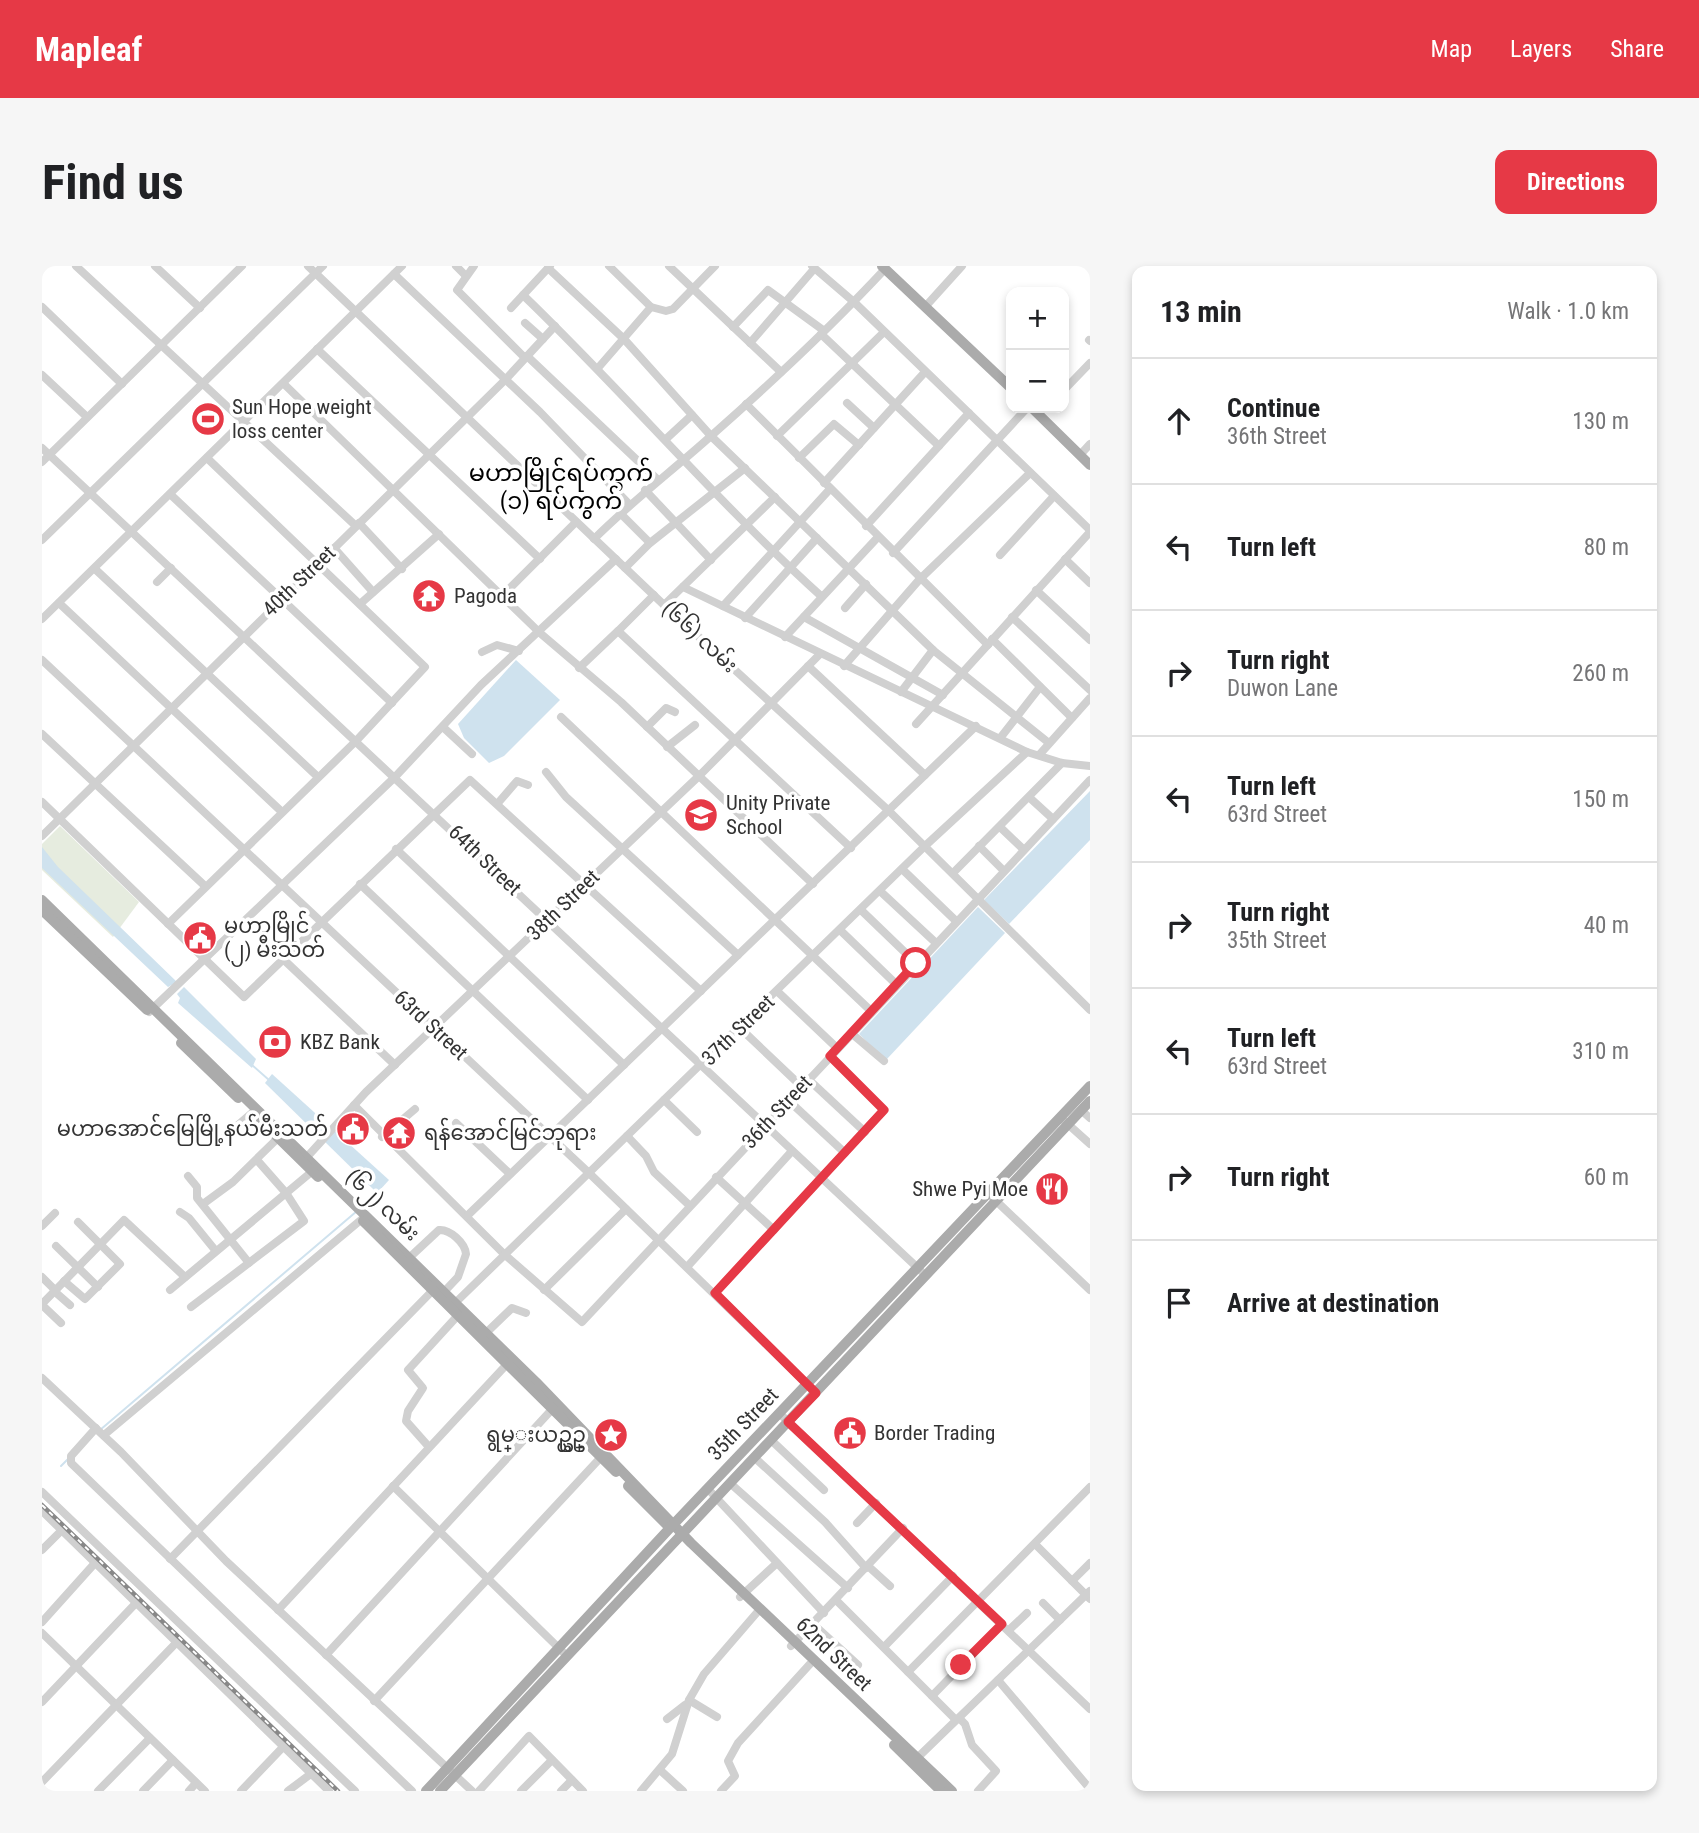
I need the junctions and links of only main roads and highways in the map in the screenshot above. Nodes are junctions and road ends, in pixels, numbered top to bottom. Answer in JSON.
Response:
{"nodes":[{"id":1,"x":883,"y":267,"type":"edge"},
{"id":2,"x":1006,"y":383,"type":"edge"},
{"id":3,"x":1039,"y":413,"type":"edge"},
{"id":4,"x":1090,"y":465,"type":"edge"},
{"id":5,"x":42,"y":900,"type":"edge"},
{"id":6,"x":42,"y":910,"type":"edge"},
{"id":7,"x":152,"y":1010,"type":"junction"},
{"id":8,"x":1090,"y":1086,"type":"edge"},
{"id":9,"x":1090,"y":1101,"type":"edge"},
{"id":10,"x":1064,"y":1121,"type":"junction"},
{"id":11,"x":314,"y":1169,"type":"junction"},
{"id":12,"x":359,"y":1213,"type":"junction"},
{"id":13,"x":922,"y":1272,"type":"junction"},
{"id":14,"x":438,"y":1291,"type":"junction"},
{"id":15,"x":456,"y":1309,"type":"junction"},
{"id":16,"x":509,"y":1362,"type":"junction"},
{"id":17,"x":672,"y":1526,"type":"junction"},
{"id":18,"x":685,"y":1540,"type":"junction"},
{"id":19,"x":793,"y":1645,"type":"junction"},
{"id":20,"x":563,"y":1651,"type":"junction"},
{"id":21,"x":915,"y":1761,"type":"junction"},
{"id":22,"x":451,"y":1772,"type":"junction"},
{"id":23,"x":426,"y":1791,"type":"edge"},
{"id":24,"x":440,"y":1791,"type":"edge"},
{"id":25,"x":941,"y":1791,"type":"edge"},
{"id":26,"x":952,"y":1791,"type":"edge"}],
"edges":[{"from":1,"to":2,"type":"main road"},
{"from":3,"to":4,"type":"main road"},
{"from":5,"to":7,"type":"main road","name":"(၆၂) လမ်း"},
{"from":6,"to":7,"type":"main road","name":"(၆၂) လမ်း"},
{"from":7,"to":11,"type":"main road","name":"(၆၂) လမ်း"},
{"from":7,"to":11,"type":"main road","name":"(၆၂) လမ်း"},
{"from":8,"to":10,"type":"main road","name":"35th Street"},
{"from":9,"to":10,"type":"main road","name":"35th Street"},
{"from":10,"to":13,"type":"main road","name":"35th Street"},
{"from":11,"to":12,"type":"main road","name":"(၆၂) လမ်း"},
{"from":12,"to":14,"type":"main road","name":"(၆၂) လမ်း"},
{"from":12,"to":14,"type":"main road","name":"(၆၂) လမ်း"},
{"from":13,"to":17,"type":"main road","name":"35th Street"},
{"from":13,"to":18,"type":"main road","name":"35th Street"},
{"from":14,"to":15,"type":"main road","name":"(၆၂) လမ်း"},
{"from":15,"to":16,"type":"main road","name":"(၆၂) လမ်း"},
{"from":15,"to":16,"type":"main road","name":"(၆၂) လမ်း"},
{"from":16,"to":17,"type":"main road","name":"(၆၂) လမ်း"},
{"from":17,"to":18,"type":"main road","name":"(၆၂) လမ်း"},
{"from":17,"to":20,"type":"main road","name":"35th Street"},
{"from":18,"to":19,"type":"main road","name":"62nd Street"},
{"from":18,"to":20,"type":"main road","name":"35th Street"},
{"from":19,"to":21,"type":"main road","name":"62nd Street"},
{"from":19,"to":21,"type":"main road","name":"62nd Street"},
{"from":20,"to":22,"type":"main road","name":"35th Street"},
{"from":21,"to":25,"type":"main road","name":"62nd Street"},
{"from":21,"to":26,"type":"main road","name":"62nd Street"},
{"from":22,"to":23,"type":"main road","name":"35th Street"},
{"from":22,"to":24,"type":"main road","name":"35th Street"}]}
